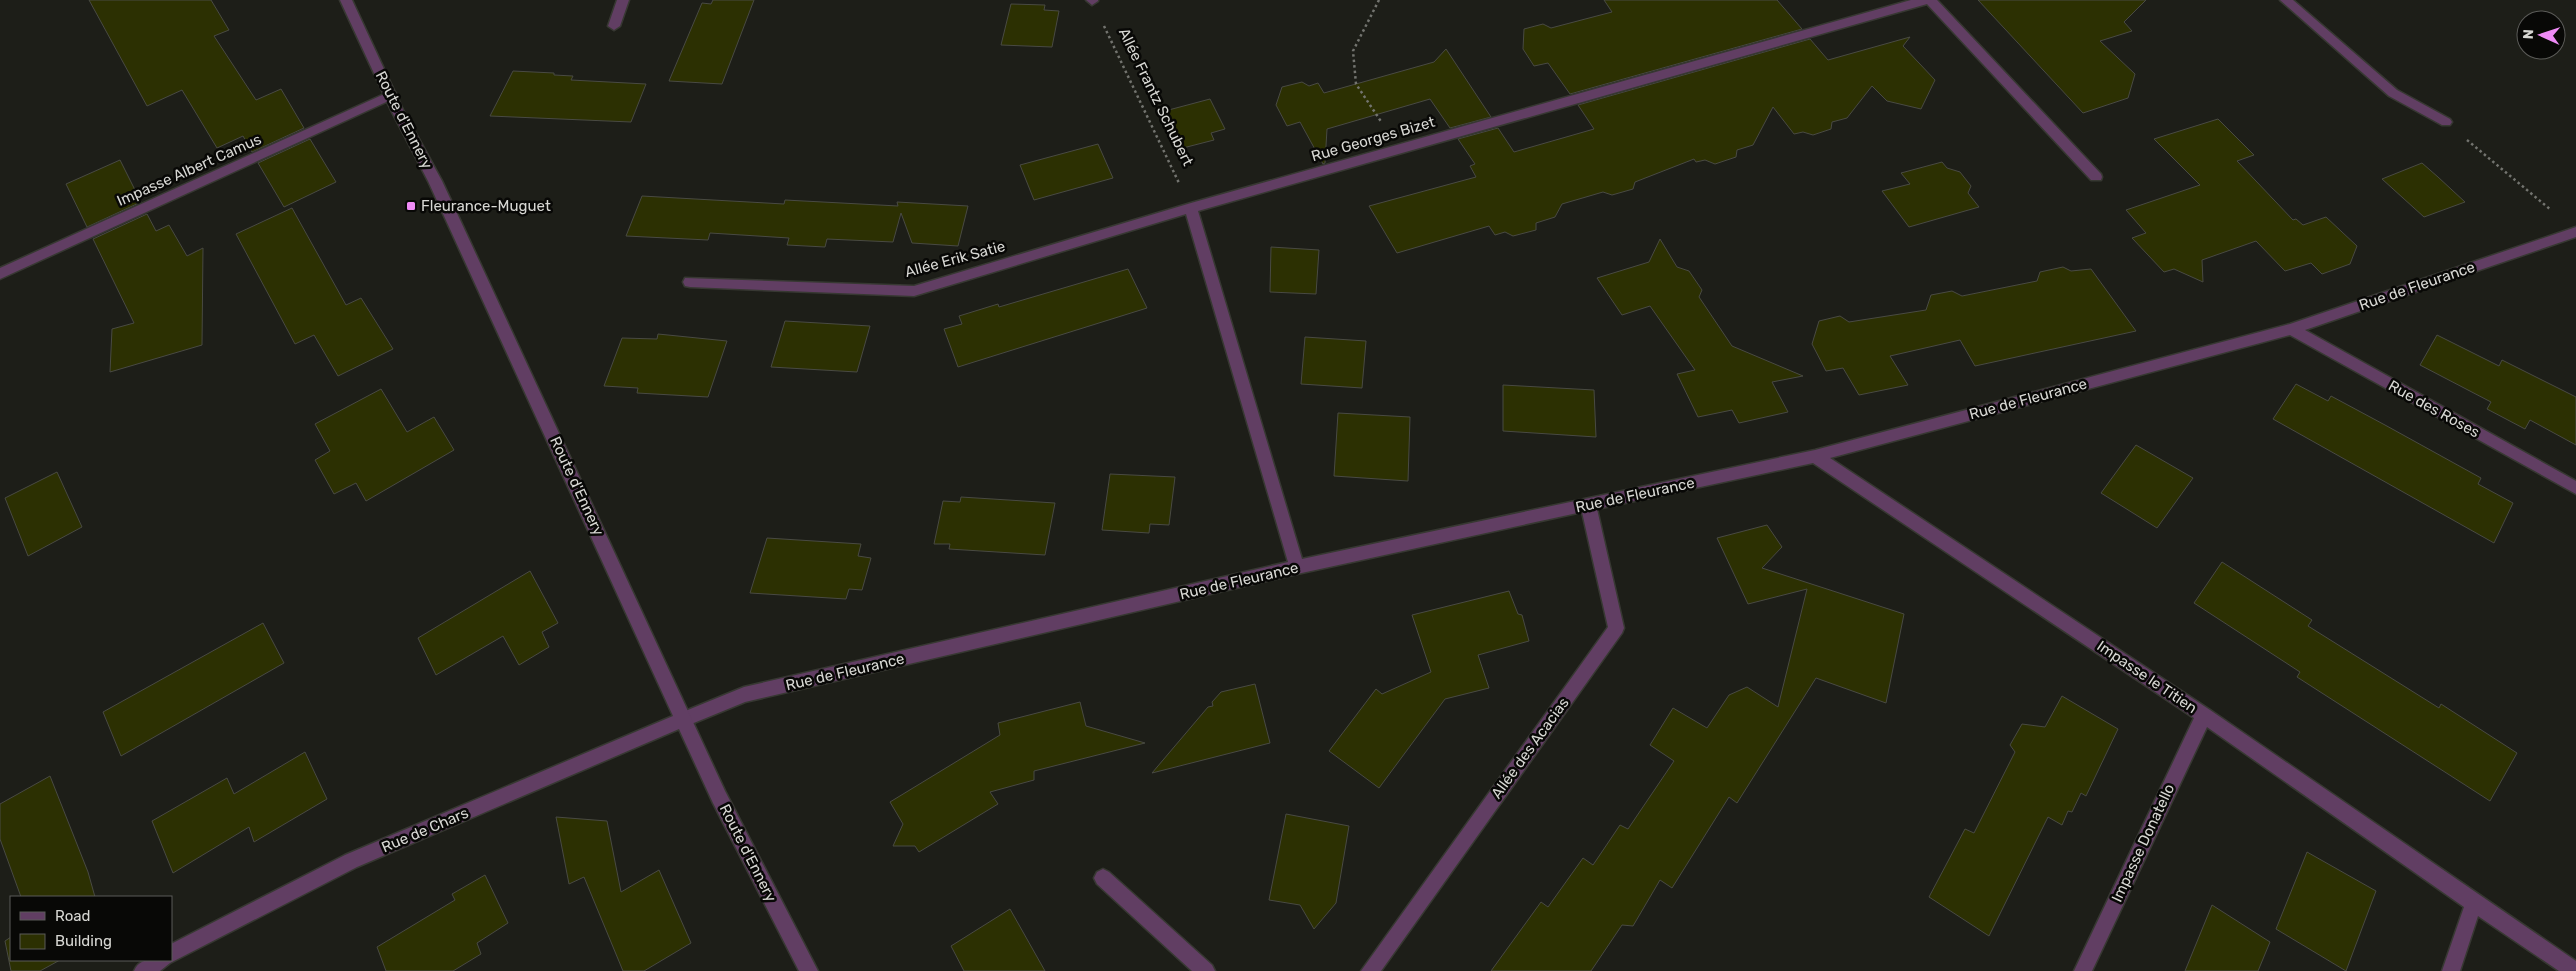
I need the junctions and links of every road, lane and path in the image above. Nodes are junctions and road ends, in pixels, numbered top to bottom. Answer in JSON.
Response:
{"nodes":[{"id":1,"x":346,"y":0,"type":"edge"},
{"id":2,"x":623,"y":0,"type":"edge"},
{"id":3,"x":1379,"y":0,"type":"edge"},
{"id":4,"x":1925,"y":0,"type":"edge"},
{"id":5,"x":1930,"y":0,"type":"edge"},
{"id":6,"x":2286,"y":0,"type":"edge"},
{"id":7,"x":1092,"y":1,"type":"edge"},
{"id":8,"x":614,"y":26,"type":"dead end"},
{"id":9,"x":391,"y":95,"type":"junction"},
{"id":10,"x":2446,"y":122,"type":"joint"},
{"id":11,"x":1399,"y":149,"type":"junction"},
{"id":12,"x":2096,"y":177,"type":"dead end"},
{"id":13,"x":1191,"y":208,"type":"junction"},
{"id":14,"x":2553,"y":212,"type":"dead end"},
{"id":15,"x":2576,"y":232,"type":"edge"},
{"id":16,"x":0,"y":274,"type":"edge"},
{"id":17,"x":690,"y":282,"type":"dead end"},
{"id":18,"x":2291,"y":329,"type":"junction"},
{"id":19,"x":1815,"y":456,"type":"junction"},
{"id":20,"x":2576,"y":488,"type":"edge"},
{"id":21,"x":1588,"y":504,"type":"junction"},
{"id":22,"x":1297,"y":567,"type":"junction"},
{"id":23,"x":2204,"y":715,"type":"junction"},
{"id":24,"x":684,"y":719,"type":"junction"},
{"id":25,"x":1103,"y":878,"type":"dead end"},
{"id":26,"x":2474,"y":903,"type":"junction"},
{"id":27,"x":172,"y":953,"type":"edge"},
{"id":28,"x":160,"y":961,"type":"edge"},
{"id":29,"x":143,"y":971,"type":"edge"},
{"id":30,"x":809,"y":971,"type":"edge"},
{"id":31,"x":1206,"y":971,"type":"edge"},
{"id":32,"x":1370,"y":971,"type":"edge"},
{"id":33,"x":2083,"y":971,"type":"edge"},
{"id":34,"x":2451,"y":971,"type":"edge"},
{"id":35,"x":2575,"y":971,"type":"edge"}],
"edges":[{"from":1,"to":9,"type":"street","name":"Route d'Ennery"},
{"from":2,"to":8,"type":"street"},
{"from":3,"to":11,"type":"path"},
{"from":4,"to":11,"type":"street","name":"Rue Georges Bizet"},
{"from":5,"to":12,"type":"street"},
{"from":6,"to":10,"type":"street"},
{"from":7,"to":13,"type":"path","name":"Allée Frantz Schubert"},
{"from":9,"to":16,"type":"street","name":"Impasse Albert Camus"},
{"from":9,"to":24,"type":"street","name":"Route d'Ennery"},
{"from":10,"to":14,"type":"path"},
{"from":11,"to":13,"type":"street","name":"Rue Georges Bizet"},
{"from":13,"to":17,"type":"street","name":"Allée Erik Satie"},
{"from":13,"to":22,"type":"street"},
{"from":15,"to":18,"type":"street","name":"Rue de Fleurance"},
{"from":18,"to":19,"type":"street","name":"Rue de Fleurance"},
{"from":18,"to":20,"type":"street","name":"Rue des Roses"},
{"from":19,"to":21,"type":"street","name":"Rue de Fleurance"},
{"from":19,"to":23,"type":"street","name":"Impasse le Titien"},
{"from":21,"to":22,"type":"street","name":"Rue de Fleurance"},
{"from":21,"to":32,"type":"street","name":"Allée des Acacias"},
{"from":22,"to":24,"type":"street","name":"Rue de Fleurance"},
{"from":23,"to":26,"type":"street","name":"Impasse le Titien"},
{"from":23,"to":33,"type":"street","name":"Impasse Donatello"},
{"from":24,"to":27,"type":"street","name":"Rue de Chars"},
{"from":24,"to":30,"type":"street","name":"Route d'Ennery"},
{"from":25,"to":31,"type":"street"},
{"from":26,"to":34,"type":"street"},
{"from":26,"to":35,"type":"street","name":"Impasse le Titien"},
{"from":28,"to":29,"type":"street"}]}
